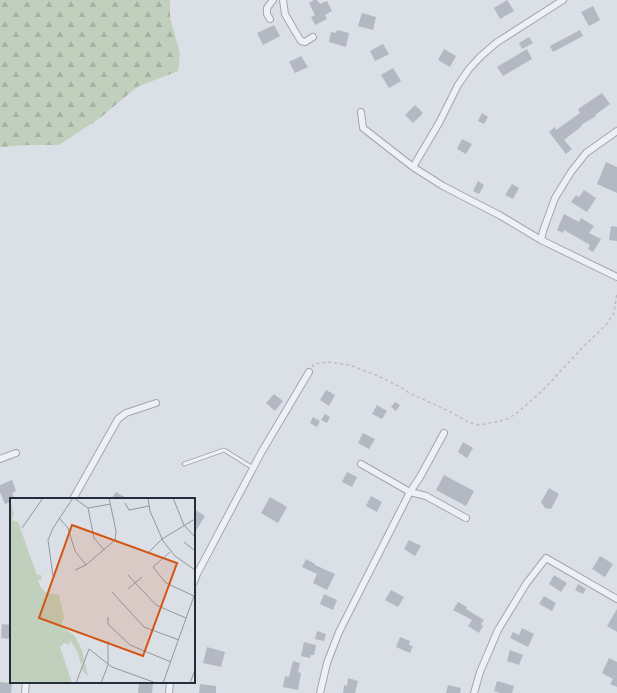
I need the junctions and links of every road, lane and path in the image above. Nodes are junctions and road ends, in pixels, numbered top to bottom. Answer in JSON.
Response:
{"nodes":[{"id":1,"x":273,"y":0,"type":"edge"},
{"id":2,"x":283,"y":0,"type":"edge"},
{"id":3,"x":563,"y":0,"type":"edge"},
{"id":4,"x":270,"y":19,"type":"dead end"},
{"id":5,"x":313,"y":37,"type":"dead end"},
{"id":6,"x":361,"y":112,"type":"dead end"},
{"id":7,"x":617,"y":131,"type":"edge"},
{"id":8,"x":413,"y":167,"type":"junction"},
{"id":9,"x":541,"y":240,"type":"junction"},
{"id":10,"x":617,"y":276,"type":"edge"},
{"id":11,"x":617,"y":292,"type":"edge"},
{"id":12,"x":309,"y":372,"type":"joint"},
{"id":13,"x":156,"y":403,"type":"dead end"},
{"id":14,"x":444,"y":433,"type":"dead end"},
{"id":15,"x":16,"y":453,"type":"dead end"},
{"id":16,"x":0,"y":459,"type":"edge"},
{"id":17,"x":184,"y":464,"type":"dead end"},
{"id":18,"x":361,"y":464,"type":"dead end"},
{"id":19,"x":253,"y":468,"type":"junction"},
{"id":20,"x":410,"y":492,"type":"junction"},
{"id":21,"x":74,"y":498,"type":"edge"},
{"id":22,"x":466,"y":518,"type":"dead end"},
{"id":23,"x":195,"y":579,"type":"edge"},
{"id":24,"x":617,"y":599,"type":"edge"},
{"id":25,"x":26,"y":683,"type":"edge"},
{"id":26,"x":170,"y":683,"type":"edge"},
{"id":27,"x":25,"y":693,"type":"edge"},
{"id":28,"x":169,"y":693,"type":"edge"},
{"id":29,"x":320,"y":693,"type":"edge"},
{"id":30,"x":474,"y":693,"type":"edge"}],
"edges":[{"from":1,"to":4,"type":"street"},
{"from":2,"to":5,"type":"street"},
{"from":3,"to":8,"type":"street"},
{"from":6,"to":8,"type":"street"},
{"from":7,"to":9,"type":"street"},
{"from":8,"to":9,"type":"street"},
{"from":9,"to":10,"type":"street"},
{"from":11,"to":12,"type":"path"},
{"from":12,"to":19,"type":"street"},
{"from":13,"to":21,"type":"street"},
{"from":14,"to":20,"type":"street"},
{"from":15,"to":16,"type":"street"},
{"from":17,"to":19,"type":"lane"},
{"from":18,"to":20,"type":"street"},
{"from":19,"to":23,"type":"street"},
{"from":20,"to":22,"type":"street"},
{"from":20,"to":29,"type":"street"},
{"from":24,"to":30,"type":"street"},
{"from":25,"to":27,"type":"street"},
{"from":26,"to":28,"type":"street"}]}
